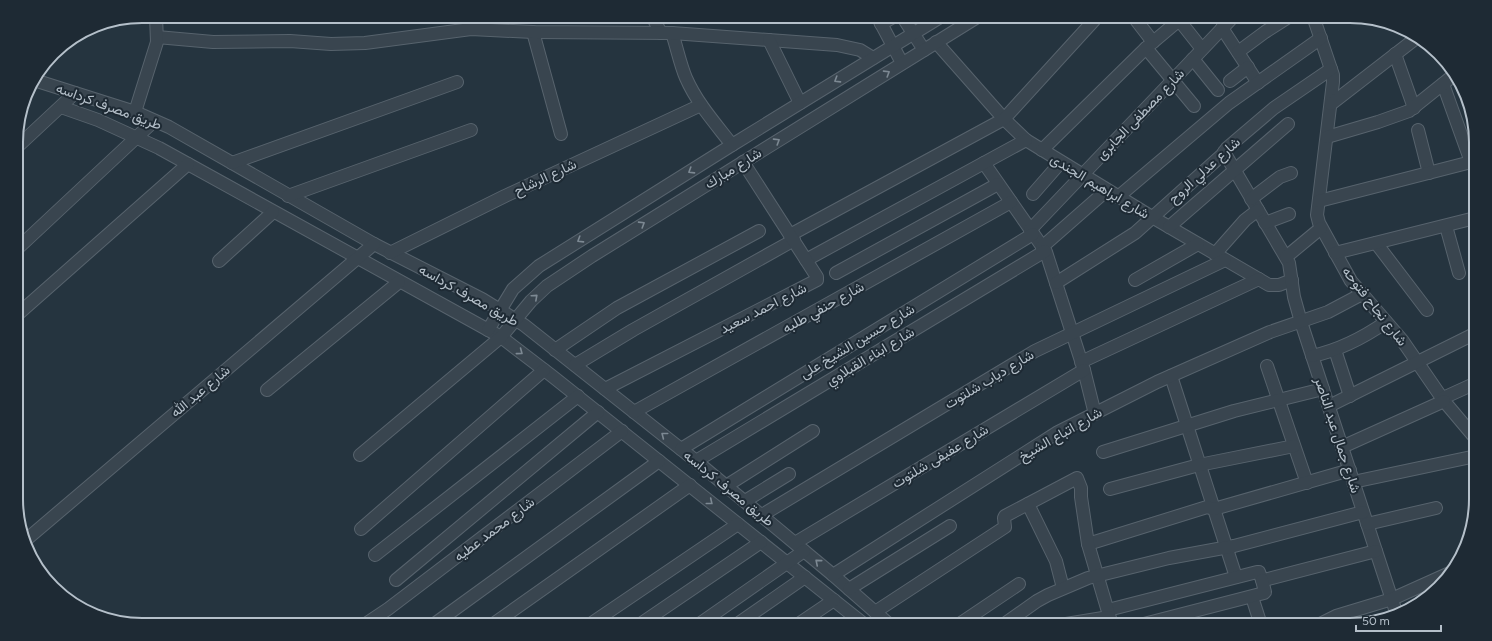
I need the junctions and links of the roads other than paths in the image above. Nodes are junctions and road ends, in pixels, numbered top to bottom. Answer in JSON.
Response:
{"nodes":[{"id":1,"x":156,"y":23,"type":"edge"},
{"id":2,"x":658,"y":23,"type":"edge"},
{"id":3,"x":881,"y":23,"type":"edge"},
{"id":4,"x":907,"y":23,"type":"edge"},
{"id":5,"x":930,"y":23,"type":"edge"},
{"id":6,"x":968,"y":23,"type":"edge"},
{"id":7,"x":1092,"y":23,"type":"edge"},
{"id":8,"x":1137,"y":23,"type":"edge"},
{"id":9,"x":1175,"y":23,"type":"edge"},
{"id":10,"x":1184,"y":23,"type":"edge"},
{"id":11,"x":1227,"y":23,"type":"edge"},
{"id":12,"x":1279,"y":23,"type":"edge"},
{"id":13,"x":1316,"y":23,"type":"edge"},
{"id":14,"x":1222,"y":28,"type":"junction"},
{"id":15,"x":533,"y":32,"type":"junction"},
{"id":16,"x":667,"y":33,"type":"junction"},
{"id":17,"x":913,"y":33,"type":"junction"},
{"id":18,"x":157,"y":37,"type":"junction"},
{"id":19,"x":1321,"y":38,"type":"junction"},
{"id":20,"x":769,"y":40,"type":"junction"},
{"id":21,"x":1412,"y":41,"type":"edge"},
{"id":22,"x":936,"y":42,"type":"junction"},
{"id":23,"x":1150,"y":45,"type":"junction"},
{"id":24,"x":893,"y":46,"type":"junction"},
{"id":25,"x":1202,"y":49,"type":"junction"},
{"id":26,"x":924,"y":50,"type":"junction"},
{"id":27,"x":1238,"y":52,"type":"junction"},
{"id":28,"x":1395,"y":54,"type":"junction"},
{"id":29,"x":873,"y":58,"type":"junction"},
{"id":30,"x":1193,"y":59,"type":"junction"},
{"id":31,"x":902,"y":63,"type":"junction"},
{"id":32,"x":1248,"y":68,"type":"junction"},
{"id":33,"x":1331,"y":69,"type":"junction"},
{"id":34,"x":1450,"y":78,"type":"edge"},
{"id":35,"x":1173,"y":80,"type":"junction"},
{"id":36,"x":1230,"y":81,"type":"dead end"},
{"id":37,"x":39,"y":82,"type":"edge"},
{"id":38,"x":457,"y":82,"type":"dead end"},
{"id":39,"x":1258,"y":83,"type":"junction"},
{"id":40,"x":1442,"y":84,"type":"junction"},
{"id":41,"x":1218,"y":90,"type":"dead end"},
{"id":42,"x":75,"y":93,"type":"junction"},
{"id":43,"x":800,"y":103,"type":"junction"},
{"id":44,"x":1331,"y":104,"type":"junction"},
{"id":45,"x":701,"y":105,"type":"junction"},
{"id":46,"x":1194,"y":106,"type":"dead end"},
{"id":47,"x":61,"y":107,"type":"junction"},
{"id":48,"x":1414,"y":108,"type":"junction"},
{"id":49,"x":135,"y":112,"type":"junction"},
{"id":50,"x":1004,"y":119,"type":"junction"},
{"id":51,"x":154,"y":121,"type":"junction"},
{"id":52,"x":1288,"y":124,"type":"dead end"},
{"id":53,"x":471,"y":130,"type":"dead end"},
{"id":54,"x":1418,"y":130,"type":"dead end"},
{"id":55,"x":561,"y":134,"type":"dead end"},
{"id":56,"x":1327,"y":136,"type":"junction"},
{"id":57,"x":137,"y":138,"type":"junction"},
{"id":58,"x":1026,"y":140,"type":"junction"},
{"id":59,"x":23,"y":142,"type":"edge"},
{"id":60,"x":732,"y":145,"type":"junction"},
{"id":61,"x":1042,"y":150,"type":"junction"},
{"id":62,"x":1224,"y":152,"type":"junction"},
{"id":63,"x":1469,"y":152,"type":"edge"},
{"id":64,"x":705,"y":162,"type":"junction"},
{"id":65,"x":743,"y":162,"type":"junction"},
{"id":66,"x":1061,"y":162,"type":"junction"},
{"id":67,"x":232,"y":163,"type":"junction"},
{"id":68,"x":984,"y":163,"type":"junction"},
{"id":69,"x":1469,"y":163,"type":"edge"},
{"id":70,"x":188,"y":164,"type":"junction"},
{"id":71,"x":1234,"y":170,"type":"junction"},
{"id":72,"x":1292,"y":173,"type":"dead end"},
{"id":73,"x":1429,"y":173,"type":"junction"},
{"id":74,"x":1082,"y":175,"type":"junction"},
{"id":75,"x":716,"y":178,"type":"junction"},
{"id":76,"x":998,"y":184,"type":"junction"},
{"id":77,"x":1107,"y":190,"type":"junction"},
{"id":78,"x":1033,"y":194,"type":"dead end"},
{"id":79,"x":288,"y":196,"type":"junction"},
{"id":80,"x":1118,"y":197,"type":"junction"},
{"id":81,"x":1251,"y":198,"type":"junction"},
{"id":82,"x":1319,"y":201,"type":"junction"},
{"id":83,"x":1011,"y":202,"type":"junction"},
{"id":84,"x":1258,"y":210,"type":"junction"},
{"id":85,"x":273,"y":212,"type":"junction"},
{"id":86,"x":1289,"y":214,"type":"dead end"},
{"id":87,"x":1152,"y":217,"type":"junction"},
{"id":88,"x":1469,"y":220,"type":"edge"},
{"id":89,"x":1265,"y":223,"type":"junction"},
{"id":90,"x":1446,"y":226,"type":"junction"},
{"id":91,"x":1169,"y":227,"type":"junction"},
{"id":92,"x":1321,"y":228,"type":"junction"},
{"id":93,"x":759,"y":231,"type":"dead end"},
{"id":94,"x":1032,"y":232,"type":"junction"},
{"id":95,"x":792,"y":238,"type":"junction"},
{"id":96,"x":23,"y":243,"type":"edge"},
{"id":97,"x":1376,"y":243,"type":"junction"},
{"id":98,"x":374,"y":244,"type":"junction"},
{"id":99,"x":1198,"y":244,"type":"junction"},
{"id":100,"x":1044,"y":249,"type":"junction"},
{"id":101,"x":390,"y":253,"type":"junction"},
{"id":102,"x":1335,"y":253,"type":"junction"},
{"id":103,"x":1220,"y":257,"type":"junction"},
{"id":104,"x":1286,"y":257,"type":"junction"},
{"id":105,"x":357,"y":258,"type":"junction"},
{"id":106,"x":806,"y":260,"type":"junction"},
{"id":107,"x":219,"y":261,"type":"dead end"},
{"id":108,"x":836,"y":272,"type":"dead end"},
{"id":109,"x":1459,"y":273,"type":"dead end"},
{"id":110,"x":1259,"y":279,"type":"junction"},
{"id":111,"x":1135,"y":280,"type":"dead end"},
{"id":112,"x":1292,"y":280,"type":"junction"},
{"id":113,"x":399,"y":282,"type":"junction"},
{"id":114,"x":1056,"y":283,"type":"junction"},
{"id":115,"x":1362,"y":294,"type":"junction"},
{"id":116,"x":23,"y":310,"type":"edge"},
{"id":117,"x":499,"y":310,"type":"junction"},
{"id":118,"x":1427,"y":310,"type":"dead end"},
{"id":119,"x":515,"y":319,"type":"junction"},
{"id":120,"x":1301,"y":322,"type":"junction"},
{"id":121,"x":1386,"y":322,"type":"junction"},
{"id":122,"x":488,"y":330,"type":"junction"},
{"id":123,"x":1072,"y":333,"type":"junction"},
{"id":124,"x":1469,"y":337,"type":"edge"},
{"id":125,"x":501,"y":338,"type":"junction"},
{"id":126,"x":555,"y":350,"type":"junction"},
{"id":127,"x":1335,"y":350,"type":"junction"},
{"id":128,"x":1312,"y":356,"type":"junction"},
{"id":129,"x":1418,"y":363,"type":"junction"},
{"id":130,"x":575,"y":365,"type":"junction"},
{"id":131,"x":1083,"y":366,"type":"junction"},
{"id":132,"x":1267,"y":366,"type":"dead end"},
{"id":133,"x":544,"y":370,"type":"junction"},
{"id":134,"x":1170,"y":376,"type":"junction"},
{"id":135,"x":1469,"y":386,"type":"edge"},
{"id":136,"x":605,"y":389,"type":"junction"},
{"id":137,"x":1323,"y":389,"type":"junction"},
{"id":138,"x":267,"y":390,"type":"dead end"},
{"id":139,"x":578,"y":396,"type":"junction"},
{"id":140,"x":1350,"y":396,"type":"junction"},
{"id":141,"x":1444,"y":399,"type":"junction"},
{"id":142,"x":1279,"y":400,"type":"junction"},
{"id":143,"x":1329,"y":406,"type":"junction"},
{"id":144,"x":598,"y":412,"type":"junction"},
{"id":145,"x":634,"y":412,"type":"junction"},
{"id":146,"x":1095,"y":414,"type":"junction"},
{"id":147,"x":1187,"y":426,"type":"junction"},
{"id":148,"x":1469,"y":430,"type":"edge"},
{"id":149,"x":622,"y":431,"type":"junction"},
{"id":150,"x":813,"y":431,"type":"dead end"},
{"id":151,"x":1294,"y":446,"type":"junction"},
{"id":152,"x":1342,"y":447,"type":"junction"},
{"id":153,"x":681,"y":449,"type":"junction"},
{"id":154,"x":1104,"y":452,"type":"dead end"},
{"id":155,"x":360,"y":455,"type":"dead end"},
{"id":156,"x":1469,"y":457,"type":"edge"},
{"id":157,"x":659,"y":461,"type":"junction"},
{"id":158,"x":696,"y":461,"type":"junction"},
{"id":159,"x":1199,"y":465,"type":"junction"},
{"id":160,"x":789,"y":474,"type":"dead end"},
{"id":161,"x":1352,"y":476,"type":"junction"},
{"id":162,"x":1307,"y":483,"type":"junction"},
{"id":163,"x":690,"y":485,"type":"junction"},
{"id":164,"x":726,"y":486,"type":"junction"},
{"id":165,"x":1110,"y":489,"type":"dead end"},
{"id":166,"x":744,"y":501,"type":"junction"},
{"id":167,"x":1028,"y":504,"type":"junction"},
{"id":168,"x":1436,"y":508,"type":"dead end"},
{"id":169,"x":1214,"y":509,"type":"junction"},
{"id":170,"x":1363,"y":512,"type":"junction"},
{"id":171,"x":762,"y":515,"type":"junction"},
{"id":172,"x":738,"y":524,"type":"junction"},
{"id":173,"x":1367,"y":524,"type":"junction"},
{"id":174,"x":950,"y":526,"type":"dead end"},
{"id":175,"x":361,"y":529,"type":"dead end"},
{"id":176,"x":29,"y":537,"type":"edge"},
{"id":177,"x":761,"y":542,"type":"junction"},
{"id":178,"x":1088,"y":544,"type":"junction"},
{"id":179,"x":800,"y":547,"type":"junction"},
{"id":180,"x":1226,"y":548,"type":"junction"},
{"id":181,"x":1376,"y":551,"type":"junction"},
{"id":182,"x":375,"y":556,"type":"dead end"},
{"id":183,"x":787,"y":563,"type":"junction"},
{"id":184,"x":833,"y":575,"type":"junction"},
{"id":185,"x":1097,"y":575,"type":"junction"},
{"id":186,"x":805,"y":577,"type":"junction"},
{"id":187,"x":1236,"y":577,"type":"junction"},
{"id":188,"x":1438,"y":578,"type":"edge"},
{"id":189,"x":396,"y":580,"type":"dead end"},
{"id":190,"x":1262,"y":580,"type":"junction"},
{"id":191,"x":1019,"y":584,"type":"dead end"},
{"id":192,"x":1063,"y":588,"type":"junction"},
{"id":193,"x":849,"y":590,"type":"junction"},
{"id":194,"x":1252,"y":596,"type":"junction"},
{"id":195,"x":1392,"y":599,"type":"junction"},
{"id":196,"x":834,"y":600,"type":"junction"},
{"id":197,"x":1395,"y":609,"type":"edge"},
{"id":198,"x":875,"y":612,"type":"junction"},
{"id":199,"x":1110,"y":617,"type":"edge"},
{"id":200,"x":374,"y":618,"type":"edge"},
{"id":201,"x":443,"y":618,"type":"edge"},
{"id":202,"x":502,"y":618,"type":"edge"},
{"id":203,"x":598,"y":618,"type":"edge"},
{"id":204,"x":649,"y":618,"type":"edge"},
{"id":205,"x":708,"y":618,"type":"edge"},
{"id":206,"x":746,"y":618,"type":"edge"},
{"id":207,"x":807,"y":618,"type":"edge"},
{"id":208,"x":856,"y":618,"type":"edge"},
{"id":209,"x":882,"y":618,"type":"edge"},
{"id":210,"x":968,"y":618,"type":"edge"},
{"id":211,"x":1013,"y":618,"type":"edge"},
{"id":212,"x":1167,"y":618,"type":"edge"},
{"id":213,"x":1259,"y":618,"type":"edge"},
{"id":214,"x":1332,"y":618,"type":"edge"}],
"edges":[{"from":1,"to":18,"type":"street"},
{"from":2,"to":16,"type":"street"},
{"from":3,"to":24,"type":"street"},
{"from":4,"to":17,"type":"street"},
{"from":5,"to":17,"type":"street","name":"شارع مبارك"},
{"from":6,"to":22,"type":"street","name":"شارع مبارك"},
{"from":7,"to":50,"type":"street"},
{"from":8,"to":23,"type":"street"},
{"from":9,"to":23,"type":"street"},
{"from":10,"to":25,"type":"street"},
{"from":11,"to":14,"type":"street","name":"شارع مصطفى الجابرى"},
{"from":12,"to":27,"type":"street"},
{"from":13,"to":19,"type":"street","name":"شارع نجاح فتوحه"},
{"from":14,"to":25,"type":"street","name":"شارع مصطفى الجابرى"},
{"from":14,"to":27,"type":"street"},
{"from":15,"to":16,"type":"street"},
{"from":15,"to":18,"type":"street"},
{"from":15,"to":55,"type":"street"},
{"from":16,"to":20,"type":"street"},
{"from":16,"to":45,"type":"street"},
{"from":17,"to":24,"type":"street","name":"شارع مبارك"},
{"from":17,"to":26,"type":"street"},
{"from":18,"to":49,"type":"street"},
{"from":19,"to":33,"type":"street","name":"شارع نجاح فتوحه"},
{"from":19,"to":39,"type":"street"},
{"from":20,"to":29,"type":"street"},
{"from":20,"to":43,"type":"street"},
{"from":21,"to":28,"type":"street"},
{"from":22,"to":26,"type":"street","name":"شارع مبارك"},
{"from":22,"to":50,"type":"street","name":"شارع ابراهيم الجندى"},
{"from":23,"to":35,"type":"street"},
{"from":23,"to":61,"type":"street"},
{"from":24,"to":29,"type":"street","name":"شارع مبارك"},
{"from":24,"to":31,"type":"street"},
{"from":25,"to":30,"type":"street","name":"شارع مصطفى الجابرى"},
{"from":26,"to":31,"type":"street","name":"شارع مبارك"},
{"from":27,"to":32,"type":"street"},
{"from":28,"to":44,"type":"street"},
{"from":28,"to":48,"type":"street"},
{"from":29,"to":43,"type":"street","name":"شارع مبارك","one_way":true},
{"from":30,"to":35,"type":"street","name":"شارع مصطفى الجابرى"},
{"from":30,"to":41,"type":"street"},
{"from":65,"to":31,"type":"street","name":"شارع مبارك","one_way":true},
{"from":32,"to":36,"type":"street"},
{"from":32,"to":39,"type":"street"},
{"from":33,"to":44,"type":"street","name":"شارع نجاح فتوحه"},
{"from":33,"to":62,"type":"street","name":"شارع عدلي الروح"},
{"from":34,"to":40,"type":"street"},
{"from":35,"to":46,"type":"street"},
{"from":35,"to":74,"type":"street","name":"شارع مصطفى الجابرى"},
{"from":37,"to":42,"type":"street","name":"طريق مصرف كرداسه"},
{"from":38,"to":67,"type":"street"},
{"from":39,"to":80,"type":"street"},
{"from":40,"to":48,"type":"street"},
{"from":40,"to":63,"type":"street"},
{"from":42,"to":47,"type":"street"},
{"from":42,"to":49,"type":"street","name":"طريق مصرف كرداسه"},
{"from":43,"to":60,"type":"street","name":"شارع مبارك"},
{"from":44,"to":56,"type":"street","name":"شارع نجاح فتوحه"},
{"from":45,"to":60,"type":"street"},
{"from":45,"to":101,"type":"street","name":"شارع الرشاح"},
{"from":47,"to":57,"type":"street","name":"طريق مصرف كرداسه"},
{"from":47,"to":59,"type":"street"},
{"from":48,"to":56,"type":"street"},
{"from":49,"to":51,"type":"street","name":"طريق مصرف كرداسه"},
{"from":50,"to":58,"type":"street","name":"شارع ابراهيم الجندى"},
{"from":50,"to":95,"type":"street"},
{"from":51,"to":57,"type":"street"},
{"from":51,"to":67,"type":"street","name":"طريق مصرف كرداسه"},
{"from":52,"to":71,"type":"street"},
{"from":53,"to":79,"type":"street"},
{"from":54,"to":73,"type":"street"},
{"from":56,"to":82,"type":"street","name":"شارع نجاح فتوحه"},
{"from":57,"to":70,"type":"street","name":"طريق مصرف كرداسه"},
{"from":57,"to":96,"type":"street"},
{"from":58,"to":61,"type":"street","name":"شارع ابراهيم الجندى"},
{"from":58,"to":68,"type":"street"},
{"from":60,"to":64,"type":"street","name":"شارع مبارك"},
{"from":61,"to":66,"type":"street","name":"شارع ابراهيم الجندى"},
{"from":62,"to":71,"type":"street","name":"شارع جمال عبد الناصر"},
{"from":62,"to":87,"type":"street","name":"شارع عدلي الروح"},
{"from":64,"to":75,"type":"street"},
{"from":64,"to":117,"type":"street","name":"شارع مبارك","one_way":true},
{"from":65,"to":75,"type":"street","name":"شارع مبارك"},
{"from":65,"to":95,"type":"street","name":"شارع احمد سعيد"},
{"from":66,"to":74,"type":"street","name":"شارع ابراهيم الجندى"},
{"from":66,"to":78,"type":"street"},
{"from":67,"to":79,"type":"street","name":"طريق مصرف كرداسه"},
{"from":68,"to":76,"type":"street"},
{"from":68,"to":106,"type":"street"},
{"from":69,"to":73,"type":"street"},
{"from":70,"to":85,"type":"street","name":"طريق مصرف كرداسه"},
{"from":70,"to":116,"type":"street"},
{"from":71,"to":81,"type":"street","name":"شارع جمال عبد الناصر"},
{"from":71,"to":91,"type":"street"},
{"from":72,"to":81,"type":"street"},
{"from":73,"to":82,"type":"street"},
{"from":74,"to":77,"type":"street","name":"شارع ابراهيم الجندى"},
{"from":74,"to":94,"type":"street","name":"شارع مصطفى الجابرى"},
{"from":119,"to":75,"type":"street","name":"شارع مبارك","one_way":true},
{"from":76,"to":83,"type":"street"},
{"from":76,"to":108,"type":"street"},
{"from":77,"to":80,"type":"street","name":"شارع ابراهيم الجندى"},
{"from":77,"to":100,"type":"street","name":"شارع ابناء القبلاوي"},
{"from":79,"to":98,"type":"street","name":"طريق مصرف كرداسه"},
{"from":80,"to":87,"type":"street","name":"شارع ابراهيم الجندى"},
{"from":81,"to":84,"type":"street","name":"شارع جمال عبد الناصر"},
{"from":82,"to":92,"type":"street","name":"شارع نجاح فتوحه"},
{"from":83,"to":94,"type":"street"},
{"from":83,"to":145,"type":"street","name":"شارع حنفي طلبه"},
{"from":84,"to":89,"type":"street","name":"شارع جمال عبد الناصر"},
{"from":84,"to":103,"type":"street"},
{"from":85,"to":105,"type":"street","name":"طريق مصرف كرداسه"},
{"from":85,"to":107,"type":"street"},
{"from":86,"to":89,"type":"street"},
{"from":87,"to":91,"type":"street","name":"شارع ابراهيم الجندى"},
{"from":87,"to":114,"type":"street","name":"شارع عدلي الروح"},
{"from":88,"to":90,"type":"street"},
{"from":89,"to":104,"type":"street","name":"شارع جمال عبد الناصر"},
{"from":90,"to":97,"type":"street"},
{"from":90,"to":109,"type":"street"},
{"from":91,"to":99,"type":"street","name":"شارع ابراهيم الجندى"},
{"from":92,"to":102,"type":"street","name":"شارع نجاح فتوحه"},
{"from":92,"to":104,"type":"street"},
{"from":93,"to":126,"type":"street"},
{"from":94,"to":100,"type":"street"},
{"from":94,"to":153,"type":"street","name":"شارع حسين الشيخ على"},
{"from":95,"to":106,"type":"street","name":"شارع احمد سعيد"},
{"from":95,"to":130,"type":"street"},
{"from":97,"to":102,"type":"street"},
{"from":97,"to":118,"type":"street"},
{"from":98,"to":101,"type":"street","name":"طريق مصرف كرداسه"},
{"from":98,"to":105,"type":"street","name":"شارع عبد الله"},
{"from":99,"to":103,"type":"street","name":"شارع ابراهيم الجندى"},
{"from":99,"to":111,"type":"street"},
{"from":100,"to":114,"type":"street"},
{"from":100,"to":158,"type":"street","name":"شارع ابناء القبلاوي"},
{"from":101,"to":117,"type":"street","name":"طريق مصرف كرداسه"},
{"from":102,"to":115,"type":"street","name":"شارع نجاح فتوحه"},
{"from":103,"to":110,"type":"street","name":"شارع ابراهيم الجندى"},
{"from":103,"to":123,"type":"street","name":"شارع دياب شلتوت"},
{"from":104,"to":112,"type":"street","name":"شارع جمال عبد الناصر"},
{"from":105,"to":113,"type":"street","name":"طريق مصرف كرداسه"},
{"from":105,"to":176,"type":"street","name":"شارع عبد الله"},
{"from":106,"to":136,"type":"street","name":"شارع احمد سعيد"},
{"from":110,"to":112,"type":"street","name":"شارع ابراهيم الجندى"},
{"from":110,"to":131,"type":"street","name":"شارع عفيفى شلتوت"},
{"from":112,"to":120,"type":"street","name":"شارع جمال عبد الناصر"},
{"from":113,"to":122,"type":"street","name":"طريق مصرف كرداسه"},
{"from":113,"to":138,"type":"street"},
{"from":114,"to":123,"type":"street"},
{"from":115,"to":120,"type":"street","name":"شارع اتباع الشيخ"},
{"from":115,"to":121,"type":"street","name":"شارع نجاح فتوحه"},
{"from":117,"to":119,"type":"street","name":"طريق مصرف كرداسه"},
{"from":117,"to":122,"type":"street","name":"شارع مبارك"},
{"from":119,"to":125,"type":"street","name":"شارع مبارك"},
{"from":119,"to":126,"type":"street","name":"طريق مصرف كرداسه"},
{"from":120,"to":128,"type":"street","name":"شارع جمال عبد الناصر"},
{"from":120,"to":134,"type":"street","name":"شارع اتباع الشيخ"},
{"from":121,"to":127,"type":"street"},
{"from":121,"to":129,"type":"street","name":"شارع نجاح فتوحه"},
{"from":122,"to":125,"type":"street","name":"طريق مصرف كرداسه"},
{"from":123,"to":131,"type":"street"},
{"from":123,"to":171,"type":"street","name":"شارع دياب شلتوت"},
{"from":124,"to":129,"type":"street"},
{"from":125,"to":133,"type":"street","name":"طريق مصرف كرداسه","one_way":true},
{"from":125,"to":155,"type":"street","name":"شارع مبارك"},
{"from":126,"to":130,"type":"street","name":"طريق مصرف كرداسه"},
{"from":127,"to":128,"type":"street"},
{"from":127,"to":140,"type":"street"},
{"from":128,"to":137,"type":"street","name":"شارع جمال عبد الناصر"},
{"from":129,"to":140,"type":"street"},
{"from":129,"to":141,"type":"street","name":"شارع نجاح فتوحه"},
{"from":130,"to":136,"type":"street","name":"طريق مصرف كرداسه"},
{"from":131,"to":146,"type":"street"},
{"from":131,"to":179,"type":"street","name":"شارع عفيفى شلتوت"},
{"from":132,"to":142,"type":"street"},
{"from":133,"to":139,"type":"street","name":"طريق مصرف كرداسه"},
{"from":133,"to":175,"type":"street"},
{"from":134,"to":146,"type":"street","name":"شارع اتباع الشيخ"},
{"from":134,"to":147,"type":"street"},
{"from":135,"to":141,"type":"street"},
{"from":136,"to":145,"type":"street","name":"طريق مصرف كرداسه"},
{"from":137,"to":142,"type":"street"},
{"from":137,"to":143,"type":"street","name":"شارع جمال عبد الناصر"},
{"from":139,"to":144,"type":"street","name":"طريق مصرف كرداسه"},
{"from":139,"to":182,"type":"street"},
{"from":140,"to":143,"type":"street"},
{"from":141,"to":148,"type":"street","name":"شارع نجاح فتوحه"},
{"from":141,"to":152,"type":"street"},
{"from":142,"to":147,"type":"street"},
{"from":142,"to":151,"type":"street"},
{"from":143,"to":152,"type":"street","name":"شارع جمال عبد الناصر"},
{"from":144,"to":149,"type":"street","name":"طريق مصرف كرداسه"},
{"from":144,"to":189,"type":"street"},
{"from":153,"to":145,"type":"street","name":"طريق مصرف كرداسه","one_way":true},
{"from":146,"to":184,"type":"street","name":"شارع اتباع الشيخ"},
{"from":147,"to":154,"type":"street"},
{"from":147,"to":159,"type":"street"},
{"from":149,"to":157,"type":"street","name":"طريق مصرف كرداسه"},
{"from":149,"to":200,"type":"street","name":"شارع محمد عطيه"},
{"from":150,"to":164,"type":"street"},
{"from":151,"to":159,"type":"street"},
{"from":151,"to":162,"type":"street"},
{"from":152,"to":161,"type":"street","name":"شارع جمال عبد الناصر"},
{"from":153,"to":158,"type":"street","name":"طريق مصرف كرداسه"},
{"from":156,"to":161,"type":"street"},
{"from":157,"to":163,"type":"street","name":"طريق مصرف كرداسه"},
{"from":157,"to":201,"type":"street"},
{"from":158,"to":164,"type":"street","name":"طريق مصرف كرداسه"},
{"from":159,"to":165,"type":"street"},
{"from":159,"to":169,"type":"street"},
{"from":160,"to":166,"type":"street"},
{"from":161,"to":162,"type":"street"},
{"from":161,"to":170,"type":"street","name":"شارع جمال عبد الناصر"},
{"from":162,"to":169,"type":"street"},
{"from":163,"to":172,"type":"street","name":"طريق مصرف كرداسه","one_way":true},
{"from":163,"to":202,"type":"street"},
{"from":164,"to":166,"type":"street","name":"طريق مصرف كرداسه"},
{"from":166,"to":171,"type":"street","name":"طريق مصرف كرداسه"},
{"from":167,"to":178,"type":"street"},
{"from":167,"to":192,"type":"street"},
{"from":167,"to":198,"type":"street"},
{"from":168,"to":173,"type":"street"},
{"from":169,"to":178,"type":"street"},
{"from":169,"to":180,"type":"street"},
{"from":170,"to":173,"type":"street","name":"شارع جمال عبد الناصر"},
{"from":170,"to":180,"type":"street"},
{"from":171,"to":179,"type":"street","name":"طريق مصرف كرداسه"},
{"from":172,"to":177,"type":"street","name":"طريق مصرف كرداسه"},
{"from":172,"to":203,"type":"street"},
{"from":173,"to":181,"type":"street","name":"شارع جمال عبد الناصر"},
{"from":174,"to":193,"type":"street"},
{"from":177,"to":183,"type":"street","name":"طريق مصرف كرداسه"},
{"from":177,"to":204,"type":"street"},
{"from":178,"to":185,"type":"street"},
{"from":179,"to":183,"type":"street","name":"شارع عفيفى شلتوت"},
{"from":184,"to":179,"type":"street","name":"طريق مصرف كرداسه","one_way":true},
{"from":180,"to":185,"type":"street"},
{"from":180,"to":187,"type":"street"},
{"from":181,"to":190,"type":"street"},
{"from":181,"to":195,"type":"street","name":"شارع جمال عبد الناصر"},
{"from":183,"to":186,"type":"street","name":"طريق مصرف كرداسه"},
{"from":183,"to":205,"type":"street","name":"شارع عفيفى شلتوت"},
{"from":184,"to":193,"type":"street","name":"طريق مصرف كرداسه"},
{"from":185,"to":192,"type":"street"},
{"from":185,"to":199,"type":"street"},
{"from":186,"to":196,"type":"street","name":"طريق مصرف كرداسه"},
{"from":186,"to":206,"type":"street"},
{"from":187,"to":190,"type":"street"},
{"from":187,"to":199,"type":"street"},
{"from":188,"to":195,"type":"street"},
{"from":190,"to":194,"type":"street"},
{"from":191,"to":210,"type":"street"},
{"from":192,"to":211,"type":"street"},
{"from":193,"to":198,"type":"street","name":"طريق مصرف كرداسه"},
{"from":194,"to":212,"type":"street"},
{"from":194,"to":213,"type":"street"},
{"from":195,"to":197,"type":"street","name":"شارع جمال عبد الناصر"},
{"from":195,"to":214,"type":"street"},
{"from":196,"to":207,"type":"street"},
{"from":196,"to":208,"type":"street","name":"طريق مصرف كرداسه"},
{"from":198,"to":209,"type":"street","name":"طريق مصرف كرداسه"}]}
